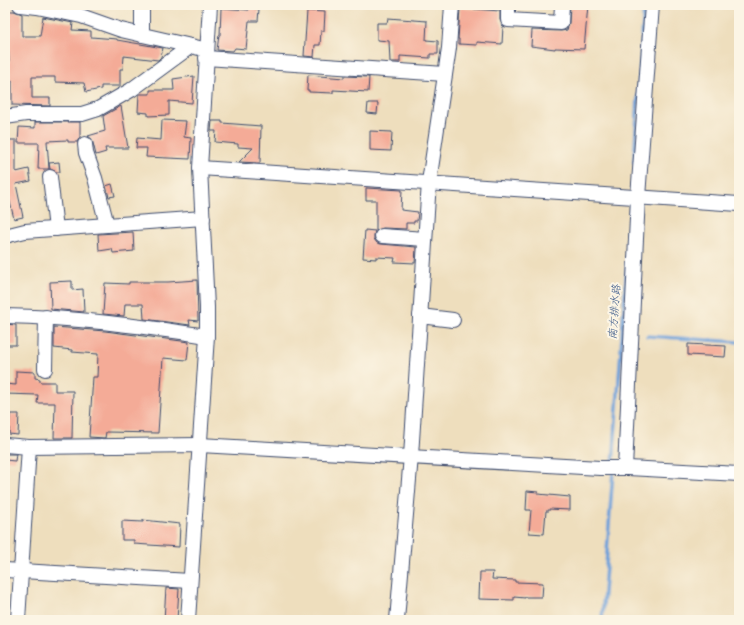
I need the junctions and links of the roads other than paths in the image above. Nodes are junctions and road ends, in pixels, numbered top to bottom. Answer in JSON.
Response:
{"nodes":[{"id":1,"x":20,"y":5,"type":"edge"},
{"id":2,"x":142,"y":5,"type":"edge"},
{"id":3,"x":210,"y":5,"type":"edge"},
{"id":4,"x":452,"y":5,"type":"edge"},
{"id":5,"x":508,"y":5,"type":"edge"},
{"id":6,"x":562,"y":5,"type":"edge"},
{"id":7,"x":652,"y":5,"type":"edge"},
{"id":8,"x":76,"y":10,"type":"edge"},
{"id":9,"x":142,"y":35,"type":"junction"},
{"id":10,"x":191,"y":46,"type":"junction"},
{"id":11,"x":207,"y":54,"type":"junction"},
{"id":12,"x":445,"y":74,"type":"junction"},
{"id":13,"x":5,"y":118,"type":"edge"},
{"id":14,"x":85,"y":144,"type":"dead end"},
{"id":15,"x":200,"y":168,"type":"junction"},
{"id":16,"x":50,"y":177,"type":"dead end"},
{"id":17,"x":429,"y":182,"type":"junction"},
{"id":18,"x":638,"y":197,"type":"junction"},
{"id":19,"x":739,"y":204,"type":"edge"},
{"id":20,"x":203,"y":218,"type":"junction"},
{"id":21,"x":107,"y":225,"type":"junction"},
{"id":22,"x":56,"y":229,"type":"junction"},
{"id":23,"x":5,"y":236,"type":"edge"},
{"id":24,"x":382,"y":236,"type":"dead end"},
{"id":25,"x":425,"y":239,"type":"junction"},
{"id":26,"x":5,"y":316,"type":"edge"},
{"id":27,"x":420,"y":316,"type":"junction"},
{"id":28,"x":46,"y":317,"type":"junction"},
{"id":29,"x":454,"y":320,"type":"dead end"},
{"id":30,"x":207,"y":336,"type":"junction"},
{"id":31,"x":45,"y":369,"type":"dead end"},
{"id":32,"x":5,"y":445,"type":"edge"},
{"id":33,"x":200,"y":445,"type":"junction"},
{"id":34,"x":29,"y":447,"type":"junction"},
{"id":35,"x":411,"y":456,"type":"junction"},
{"id":36,"x":623,"y":468,"type":"junction"},
{"id":37,"x":739,"y":474,"type":"edge"},
{"id":38,"x":5,"y":570,"type":"edge"},
{"id":39,"x":21,"y":571,"type":"junction"},
{"id":40,"x":190,"y":581,"type":"junction"},
{"id":41,"x":18,"y":620,"type":"edge"},
{"id":42,"x":188,"y":620,"type":"edge"},
{"id":43,"x":397,"y":620,"type":"edge"}],
"edges":[{"from":1,"to":8,"type":"street"},
{"from":2,"to":9,"type":"street"},
{"from":3,"to":11,"type":"street"},
{"from":4,"to":12,"type":"street"},
{"from":5,"to":6,"type":"street"},
{"from":7,"to":18,"type":"street"},
{"from":8,"to":9,"type":"street"},
{"from":9,"to":10,"type":"street"},
{"from":10,"to":11,"type":"street"},
{"from":10,"to":13,"type":"street"},
{"from":11,"to":12,"type":"street"},
{"from":11,"to":15,"type":"street"},
{"from":12,"to":17,"type":"street"},
{"from":14,"to":21,"type":"street"},
{"from":15,"to":17,"type":"street"},
{"from":15,"to":20,"type":"street"},
{"from":16,"to":22,"type":"street"},
{"from":17,"to":18,"type":"street"},
{"from":17,"to":25,"type":"street"},
{"from":18,"to":19,"type":"street"},
{"from":18,"to":36,"type":"street"},
{"from":20,"to":21,"type":"street"},
{"from":20,"to":30,"type":"street"},
{"from":21,"to":22,"type":"street"},
{"from":22,"to":23,"type":"street"},
{"from":24,"to":25,"type":"street"},
{"from":25,"to":27,"type":"street"},
{"from":26,"to":28,"type":"street"},
{"from":27,"to":29,"type":"street"},
{"from":27,"to":35,"type":"street"},
{"from":28,"to":30,"type":"street"},
{"from":28,"to":31,"type":"street"},
{"from":30,"to":33,"type":"street"},
{"from":32,"to":34,"type":"street"},
{"from":33,"to":34,"type":"street"},
{"from":33,"to":35,"type":"street"},
{"from":33,"to":40,"type":"street"},
{"from":34,"to":39,"type":"street"},
{"from":35,"to":36,"type":"street"},
{"from":35,"to":43,"type":"street"},
{"from":36,"to":37,"type":"street"},
{"from":38,"to":39,"type":"street"},
{"from":39,"to":40,"type":"street"},
{"from":39,"to":41,"type":"street"},
{"from":40,"to":42,"type":"street"}]}
